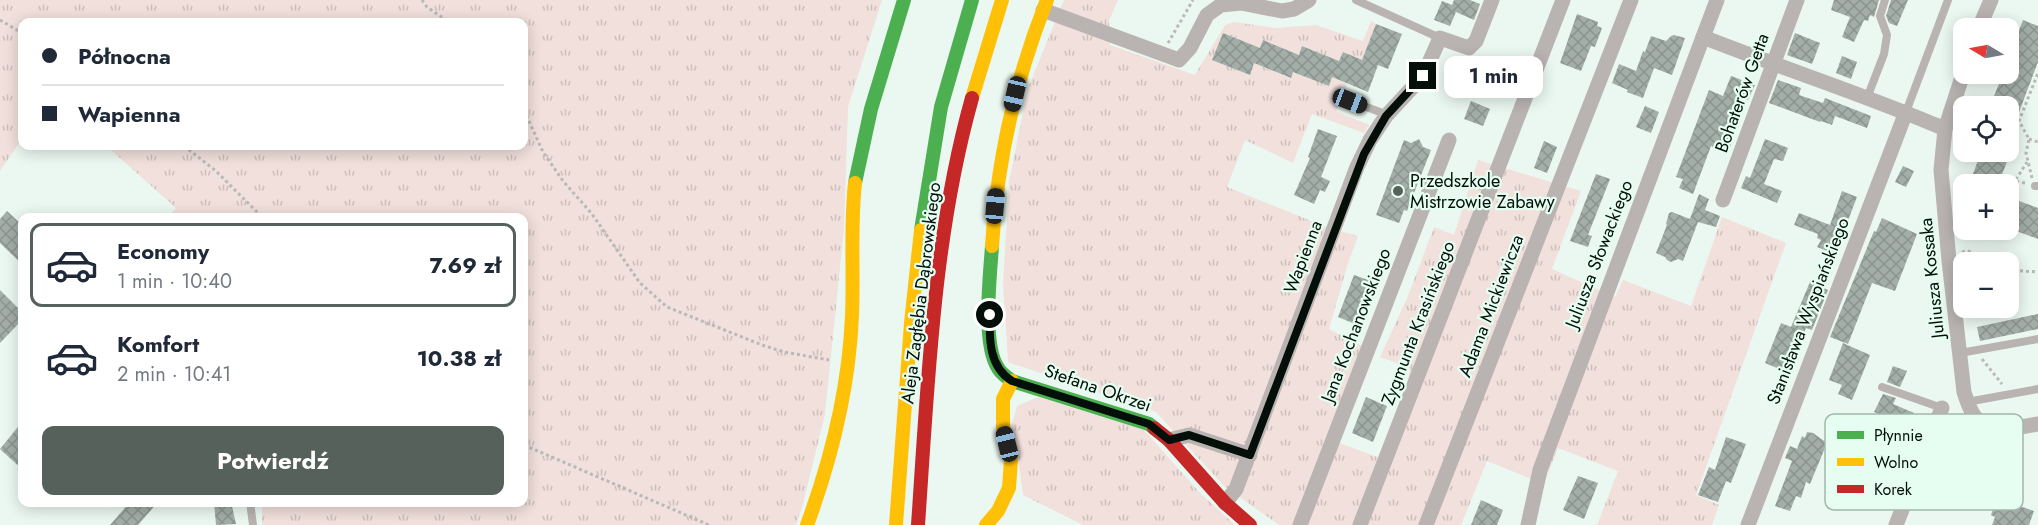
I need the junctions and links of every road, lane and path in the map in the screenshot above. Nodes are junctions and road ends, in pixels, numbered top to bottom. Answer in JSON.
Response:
{"nodes":[{"id":1,"x":422,"y":0,"type":"edge"},
{"id":2,"x":904,"y":0,"type":"edge"},
{"id":3,"x":972,"y":0,"type":"edge"},
{"id":4,"x":1002,"y":0,"type":"edge"},
{"id":5,"x":1193,"y":0,"type":"edge"},
{"id":6,"x":1309,"y":0,"type":"edge"},
{"id":7,"x":1356,"y":0,"type":"edge"},
{"id":8,"x":1492,"y":0,"type":"edge"},
{"id":9,"x":1563,"y":0,"type":"edge"},
{"id":10,"x":1631,"y":0,"type":"edge"},
{"id":11,"x":1717,"y":0,"type":"edge"},
{"id":12,"x":1797,"y":0,"type":"edge"},
{"id":13,"x":1885,"y":0,"type":"edge"},
{"id":14,"x":1948,"y":0,"type":"edge"},
{"id":15,"x":1991,"y":0,"type":"edge"},
{"id":16,"x":1045,"y":5,"type":"edge"},
{"id":17,"x":443,"y":18,"type":"edge"},
{"id":18,"x":1983,"y":18,"type":"edge"},
{"id":19,"x":0,"y":20,"type":"edge"},
{"id":20,"x":18,"y":31,"type":"edge"},
{"id":21,"x":1703,"y":37,"type":"junction"},
{"id":22,"x":1440,"y":39,"type":"junction"},
{"id":23,"x":1165,"y":47,"type":"dead end"},
{"id":24,"x":1773,"y":65,"type":"junction"},
{"id":25,"x":2038,"y":73,"type":"edge"},
{"id":26,"x":1960,"y":84,"type":"edge"},
{"id":27,"x":1867,"y":98,"type":"junction"},
{"id":28,"x":1350,"y":101,"type":"dead end"},
{"id":29,"x":1906,"y":112,"type":"junction"},
{"id":30,"x":1386,"y":116,"type":"junction"},
{"id":31,"x":528,"y":119,"type":"edge"},
{"id":32,"x":1946,"y":129,"type":"junction"},
{"id":33,"x":2029,"y":139,"type":"junction"},
{"id":34,"x":1449,"y":140,"type":"dead end"},
{"id":35,"x":2038,"y":142,"type":"edge"},
{"id":36,"x":189,"y":150,"type":"edge"},
{"id":37,"x":2027,"y":162,"type":"junction"},
{"id":38,"x":2020,"y":182,"type":"dead end"},
{"id":39,"x":2036,"y":184,"type":"edge"},
{"id":40,"x":1723,"y":200,"type":"dead end"},
{"id":41,"x":258,"y":213,"type":"edge"},
{"id":42,"x":1960,"y":252,"type":"dead end"},
{"id":43,"x":1970,"y":252,"type":"edge"},
{"id":44,"x":2019,"y":271,"type":"edge"},
{"id":45,"x":2038,"y":272,"type":"edge"},
{"id":46,"x":2038,"y":339,"type":"edge"},
{"id":47,"x":1960,"y":353,"type":"junction"},
{"id":48,"x":829,"y":360,"type":"dead end"},
{"id":49,"x":1012,"y":381,"type":"junction"},
{"id":50,"x":1882,"y":387,"type":"dead end"},
{"id":51,"x":2038,"y":389,"type":"edge"},
{"id":52,"x":1967,"y":402,"type":"junction"},
{"id":53,"x":1942,"y":408,"type":"joint"},
{"id":54,"x":1940,"y":414,"type":"edge"},
{"id":55,"x":1972,"y":414,"type":"edge"},
{"id":56,"x":2038,"y":424,"type":"edge"},
{"id":57,"x":2023,"y":427,"type":"edge"},
{"id":58,"x":1169,"y":440,"type":"junction"},
{"id":59,"x":528,"y":447,"type":"edge"},
{"id":60,"x":1250,"y":455,"type":"junction"},
{"id":61,"x":1225,"y":503,"type":"junction"},
{"id":62,"x":250,"y":507,"type":"edge"},
{"id":63,"x":1902,"y":510,"type":"edge"},
{"id":64,"x":252,"y":525,"type":"edge"},
{"id":65,"x":710,"y":525,"type":"edge"},
{"id":66,"x":807,"y":525,"type":"edge"},
{"id":67,"x":896,"y":525,"type":"edge"},
{"id":68,"x":918,"y":525,"type":"edge"},
{"id":69,"x":986,"y":525,"type":"edge"},
{"id":70,"x":1250,"y":525,"type":"edge"},
{"id":71,"x":1300,"y":525,"type":"edge"},
{"id":72,"x":1360,"y":525,"type":"edge"},
{"id":73,"x":1426,"y":525,"type":"edge"},
{"id":74,"x":1528,"y":525,"type":"edge"},
{"id":75,"x":1748,"y":525,"type":"edge"},
{"id":76,"x":1896,"y":525,"type":"edge"}],
"edges":[{"from":1,"to":17,"type":"path"},
{"from":2,"to":66,"type":"main road"},
{"from":3,"to":67,"type":"main road","name":"Aleja Zagłębia Dąbrowskiego"},
{"from":4,"to":68,"type":"main road","name":"Aleja Zagłębia Dąbrowskiego"},
{"from":5,"to":23,"type":"path"},
{"from":6,"to":16,"type":"street"},
{"from":7,"to":22,"type":"lane"},
{"from":8,"to":22,"type":"street"},
{"from":9,"to":72,"type":"street","name":"Zygmunta Krasińskiego"},
{"from":10,"to":73,"type":"street","name":"Adama Mickiewicza"},
{"from":11,"to":21,"type":"street","name":"Juliusza Słowackiego"},
{"from":12,"to":24,"type":"street","name":"Bohaterów Getta"},
{"from":13,"to":27,"type":"lane"},
{"from":14,"to":29,"type":"lane"},
{"from":15,"to":18,"type":"street"},
{"from":16,"to":49,"type":"main road"},
{"from":19,"to":20,"type":"path"},
{"from":21,"to":24,"type":"street"},
{"from":21,"to":74,"type":"street","name":"Juliusza Słowackiego"},
{"from":22,"to":30,"type":"street","name":"Wapienna"},
{"from":24,"to":27,"type":"street"},
{"from":24,"to":40,"type":"street","name":"Bohaterów Getta"},
{"from":25,"to":33,"type":"path"},
{"from":26,"to":32,"type":"street","name":"Juliusza Kossaka"},
{"from":27,"to":29,"type":"street"},
{"from":28,"to":30,"type":"lane"},
{"from":29,"to":32,"type":"street"},
{"from":29,"to":75,"type":"street","name":"Stanisława Wyspiańskiego"},
{"from":30,"to":60,"type":"street","name":"Wapienna"},
{"from":31,"to":48,"type":"path"},
{"from":32,"to":47,"type":"street","name":"Juliusza Kossaka"},
{"from":33,"to":35,"type":"path"},
{"from":33,"to":37,"type":"path"},
{"from":34,"to":71,"type":"street","name":"Jana Kochanowskiego"},
{"from":36,"to":41,"type":"path"},
{"from":37,"to":38,"type":"path"},
{"from":37,"to":39,"type":"path"},
{"from":42,"to":43,"type":"path"},
{"from":44,"to":45,"type":"path"},
{"from":46,"to":47,"type":"lane"},
{"from":47,"to":52,"type":"street","name":"Juliusza Kossaka"},
{"from":49,"to":58,"type":"main road","name":"Stefana Okrzei"},
{"from":49,"to":69,"type":"main road"},
{"from":50,"to":53,"type":"lane"},
{"from":51,"to":52,"type":"lane"},
{"from":52,"to":55,"type":"street","name":"Juliusza Kossaka"},
{"from":53,"to":54,"type":"street"},
{"from":56,"to":57,"type":"street","name":"Juliusza Kossaka"},
{"from":58,"to":60,"type":"street"},
{"from":58,"to":61,"type":"main road","name":"Stefana Okrzei"},
{"from":59,"to":65,"type":"path"},
{"from":60,"to":61,"type":"street","name":"Wapienna"},
{"from":61,"to":70,"type":"main road","name":"Stefana Okrzei"},
{"from":62,"to":64,"type":"lane"},
{"from":63,"to":76,"type":"street"}]}
